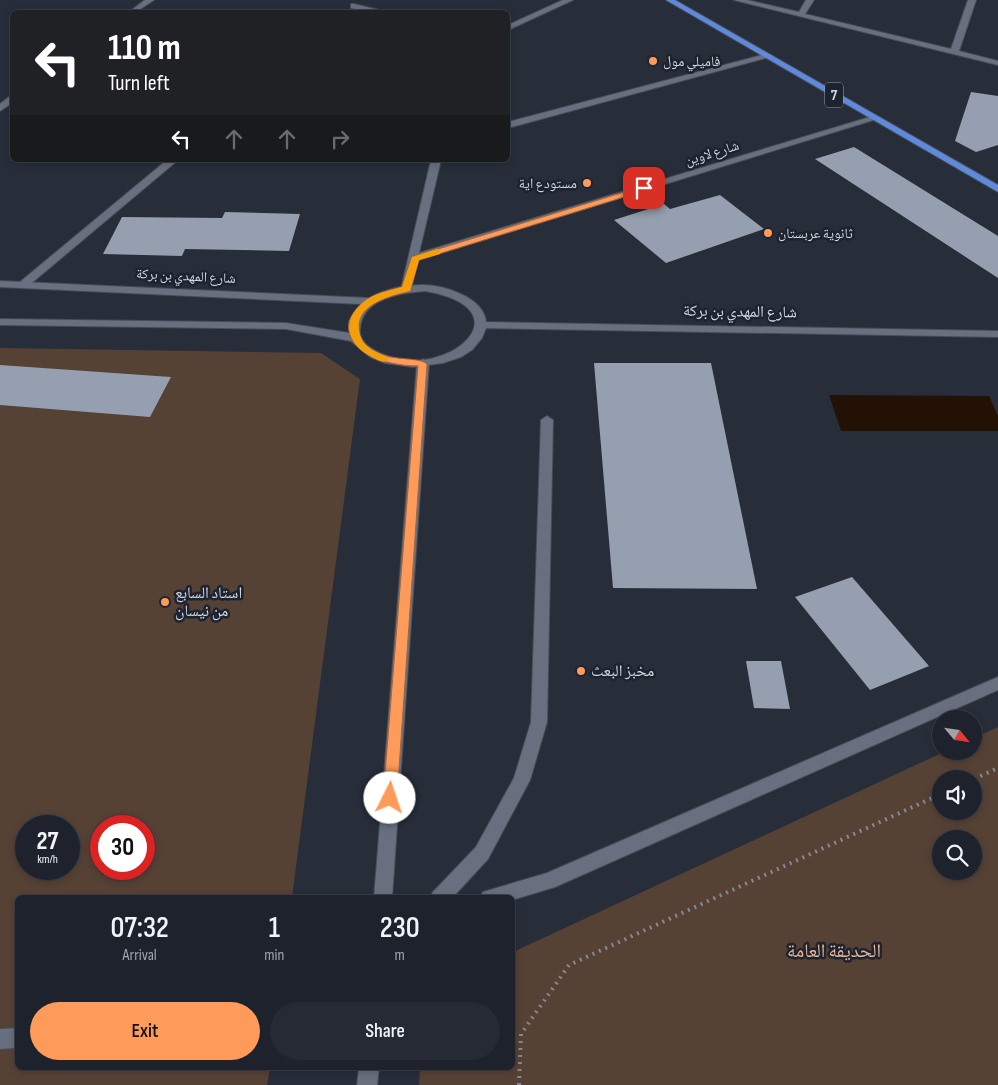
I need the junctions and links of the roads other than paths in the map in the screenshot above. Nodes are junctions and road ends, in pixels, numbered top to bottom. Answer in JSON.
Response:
{"nodes":[{"id":1,"x":150,"y":0,"type":"edge"},
{"id":2,"x":360,"y":0,"type":"edge"},
{"id":3,"x":568,"y":0,"type":"edge"},
{"id":4,"x":670,"y":0,"type":"edge"},
{"id":5,"x":738,"y":0,"type":"edge"},
{"id":6,"x":810,"y":0,"type":"edge"},
{"id":7,"x":972,"y":0,"type":"edge"},
{"id":8,"x":354,"y":6,"type":"junction"},
{"id":9,"x":135,"y":10,"type":"edge"},
{"id":10,"x":349,"y":10,"type":"edge"},
{"id":11,"x":369,"y":10,"type":"edge"},
{"id":12,"x":801,"y":16,"type":"junction"},
{"id":13,"x":510,"y":27,"type":"edge"},
{"id":14,"x":954,"y":53,"type":"junction"},
{"id":15,"x":769,"y":56,"type":"junction"},
{"id":16,"x":998,"y":64,"type":"edge"},
{"id":17,"x":873,"y":119,"type":"junction"},
{"id":18,"x":510,"y":124,"type":"edge"},
{"id":19,"x":171,"y":162,"type":"edge"},
{"id":20,"x":436,"y":162,"type":"edge"},
{"id":21,"x":998,"y":189,"type":"edge"},
{"id":22,"x":415,"y":258,"type":"junction"},
{"id":23,"x":0,"y":284,"type":"edge"},
{"id":24,"x":24,"y":284,"type":"junction"},
{"id":25,"x":406,"y":289,"type":"junction"},
{"id":26,"x":371,"y":300,"type":"junction"},
{"id":27,"x":0,"y":322,"type":"edge"},
{"id":28,"x":481,"y":325,"type":"junction"},
{"id":29,"x":998,"y":334,"type":"edge"},
{"id":30,"x":355,"y":338,"type":"junction"},
{"id":31,"x":423,"y":364,"type":"junction"},
{"id":32,"x":547,"y":420,"type":"dead end"},
{"id":33,"x":998,"y":682,"type":"edge"},
{"id":34,"x":383,"y":895,"type":"edge"},
{"id":35,"x":442,"y":895,"type":"edge"},
{"id":36,"x":499,"y":895,"type":"edge"},
{"id":37,"x":0,"y":1038,"type":"edge"},
{"id":38,"x":15,"y":1038,"type":"edge"},
{"id":39,"x":369,"y":1070,"type":"edge"},
{"id":40,"x":367,"y":1085,"type":"edge"}],
"edges":[{"from":1,"to":9,"type":"street"},
{"from":2,"to":8,"type":"street"},
{"from":3,"to":13,"type":"street"},
{"from":4,"to":15,"type":"highway","number":"7"},
{"from":5,"to":12,"type":"street"},
{"from":6,"to":12,"type":"street"},
{"from":7,"to":14,"type":"street"},
{"from":8,"to":10,"type":"street"},
{"from":8,"to":11,"type":"street"},
{"from":12,"to":14,"type":"street"},
{"from":14,"to":16,"type":"street"},
{"from":15,"to":17,"type":"highway","number":"7"},
{"from":15,"to":18,"type":"street"},
{"from":17,"to":21,"type":"highway","number":"7"},
{"from":17,"to":22,"type":"street","name":"شارع لاوين"},
{"from":19,"to":24,"type":"street"},
{"from":20,"to":22,"type":"street"},
{"from":22,"to":25,"type":"street"},
{"from":23,"to":24,"type":"street","name":"شارع المهدي بن بركة"},
{"from":24,"to":26,"type":"street","name":"شارع المهدي بن بركة"},
{"from":25,"to":26,"type":"street"},
{"from":25,"to":28,"type":"street"},
{"from":26,"to":30,"type":"street"},
{"from":27,"to":30,"type":"street"},
{"from":28,"to":29,"type":"street","name":"شارع المهدي بن بركة"},
{"from":28,"to":31,"type":"street"},
{"from":30,"to":31,"type":"street"},
{"from":31,"to":34,"type":"street"},
{"from":32,"to":35,"type":"street"},
{"from":33,"to":36,"type":"street"},
{"from":37,"to":38,"type":"street"},
{"from":39,"to":40,"type":"street"}]}
